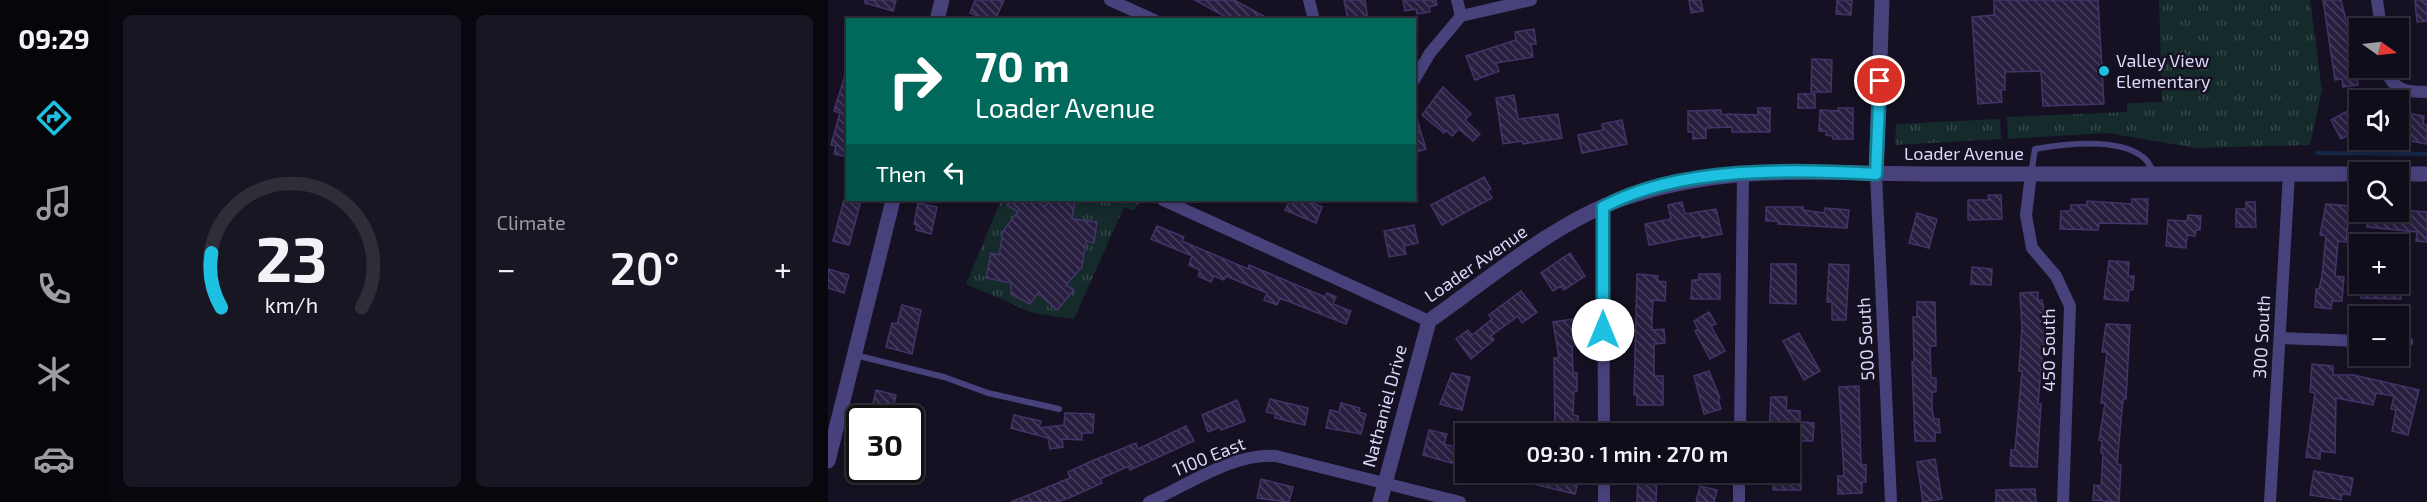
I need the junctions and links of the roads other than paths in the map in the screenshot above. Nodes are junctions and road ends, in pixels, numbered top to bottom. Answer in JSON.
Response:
{"nodes":[{"id":1,"x":942,"y":0,"type":"edge"},
{"id":2,"x":1110,"y":0,"type":"edge"},
{"id":3,"x":1309,"y":0,"type":"edge"},
{"id":4,"x":1457,"y":0,"type":"edge"},
{"id":5,"x":1531,"y":0,"type":"edge"},
{"id":6,"x":1882,"y":0,"type":"edge"},
{"id":7,"x":2377,"y":0,"type":"edge"},
{"id":8,"x":1461,"y":16,"type":"junction"},
{"id":9,"x":938,"y":18,"type":"edge"},
{"id":10,"x":1150,"y":18,"type":"edge"},
{"id":11,"x":1314,"y":18,"type":"edge"},
{"id":12,"x":2380,"y":18,"type":"edge"},
{"id":13,"x":1416,"y":77,"type":"edge"},
{"id":14,"x":2389,"y":78,"type":"edge"},
{"id":15,"x":2427,"y":92,"type":"edge"},
{"id":16,"x":1743,"y":174,"type":"junction"},
{"id":17,"x":1876,"y":174,"type":"junction"},
{"id":18,"x":2031,"y":174,"type":"junction"},
{"id":19,"x":2155,"y":174,"type":"junction"},
{"id":20,"x":2289,"y":174,"type":"junction"},
{"id":21,"x":2349,"y":174,"type":"edge"},
{"id":22,"x":2409,"y":174,"type":"edge"},
{"id":23,"x":2427,"y":174,"type":"edge"},
{"id":24,"x":893,"y":201,"type":"edge"},
{"id":25,"x":1165,"y":201,"type":"edge"},
{"id":26,"x":1603,"y":207,"type":"junction"},
{"id":27,"x":1429,"y":321,"type":"junction"},
{"id":28,"x":2280,"y":338,"type":"junction"},
{"id":29,"x":2349,"y":340,"type":"edge"},
{"id":30,"x":854,"y":355,"type":"junction"},
{"id":31,"x":1059,"y":409,"type":"dead end"},
{"id":32,"x":1604,"y":423,"type":"edge"},
{"id":33,"x":1740,"y":423,"type":"edge"},
{"id":34,"x":828,"y":461,"type":"edge"},
{"id":35,"x":1604,"y":483,"type":"edge"},
{"id":36,"x":1739,"y":483,"type":"edge"},
{"id":37,"x":1385,"y":485,"type":"junction"},
{"id":38,"x":1169,"y":498,"type":"edge"},
{"id":39,"x":1149,"y":502,"type":"edge"},
{"id":40,"x":1380,"y":502,"type":"edge"},
{"id":41,"x":1460,"y":502,"type":"edge"},
{"id":42,"x":1604,"y":502,"type":"edge"},
{"id":43,"x":1739,"y":502,"type":"edge"},
{"id":44,"x":1892,"y":502,"type":"edge"},
{"id":45,"x":2062,"y":502,"type":"edge"},
{"id":46,"x":2270,"y":502,"type":"edge"}],
"edges":[{"from":1,"to":9,"type":"street"},
{"from":2,"to":10,"type":"street"},
{"from":3,"to":11,"type":"street"},
{"from":4,"to":8,"type":"street"},
{"from":5,"to":8,"type":"street"},
{"from":6,"to":17,"type":"street"},
{"from":7,"to":12,"type":"street"},
{"from":8,"to":13,"type":"street"},
{"from":14,"to":15,"type":"street"},
{"from":16,"to":17,"type":"street","name":"Loader Avenue"},
{"from":16,"to":26,"type":"street","name":"Loader Avenue"},
{"from":16,"to":33,"type":"street"},
{"from":17,"to":18,"type":"street","name":"Loader Avenue"},
{"from":17,"to":44,"type":"street","name":"500 South"},
{"from":18,"to":19,"type":"street","name":"Loader Avenue"},
{"from":18,"to":19,"type":"lane"},
{"from":18,"to":45,"type":"street","name":"450 South"},
{"from":19,"to":20,"type":"street","name":"Loader Avenue"},
{"from":20,"to":21,"type":"street","name":"Loader Avenue"},
{"from":20,"to":28,"type":"street","name":"300 South"},
{"from":22,"to":23,"type":"street"},
{"from":24,"to":30,"type":"street"},
{"from":25,"to":27,"type":"street"},
{"from":26,"to":27,"type":"street","name":"Loader Avenue"},
{"from":26,"to":32,"type":"street"},
{"from":27,"to":37,"type":"street","name":"Nathaniel Drive"},
{"from":28,"to":29,"type":"street"},
{"from":28,"to":46,"type":"street","name":"300 South"},
{"from":30,"to":31,"type":"lane"},
{"from":30,"to":34,"type":"street"},
{"from":35,"to":42,"type":"street"},
{"from":36,"to":43,"type":"street"},
{"from":37,"to":38,"type":"street","name":"1100 East"},
{"from":37,"to":40,"type":"street","name":"Nathaniel Drive"},
{"from":37,"to":41,"type":"street","name":"1100 East"},
{"from":38,"to":39,"type":"street","name":"1100 East"}]}
